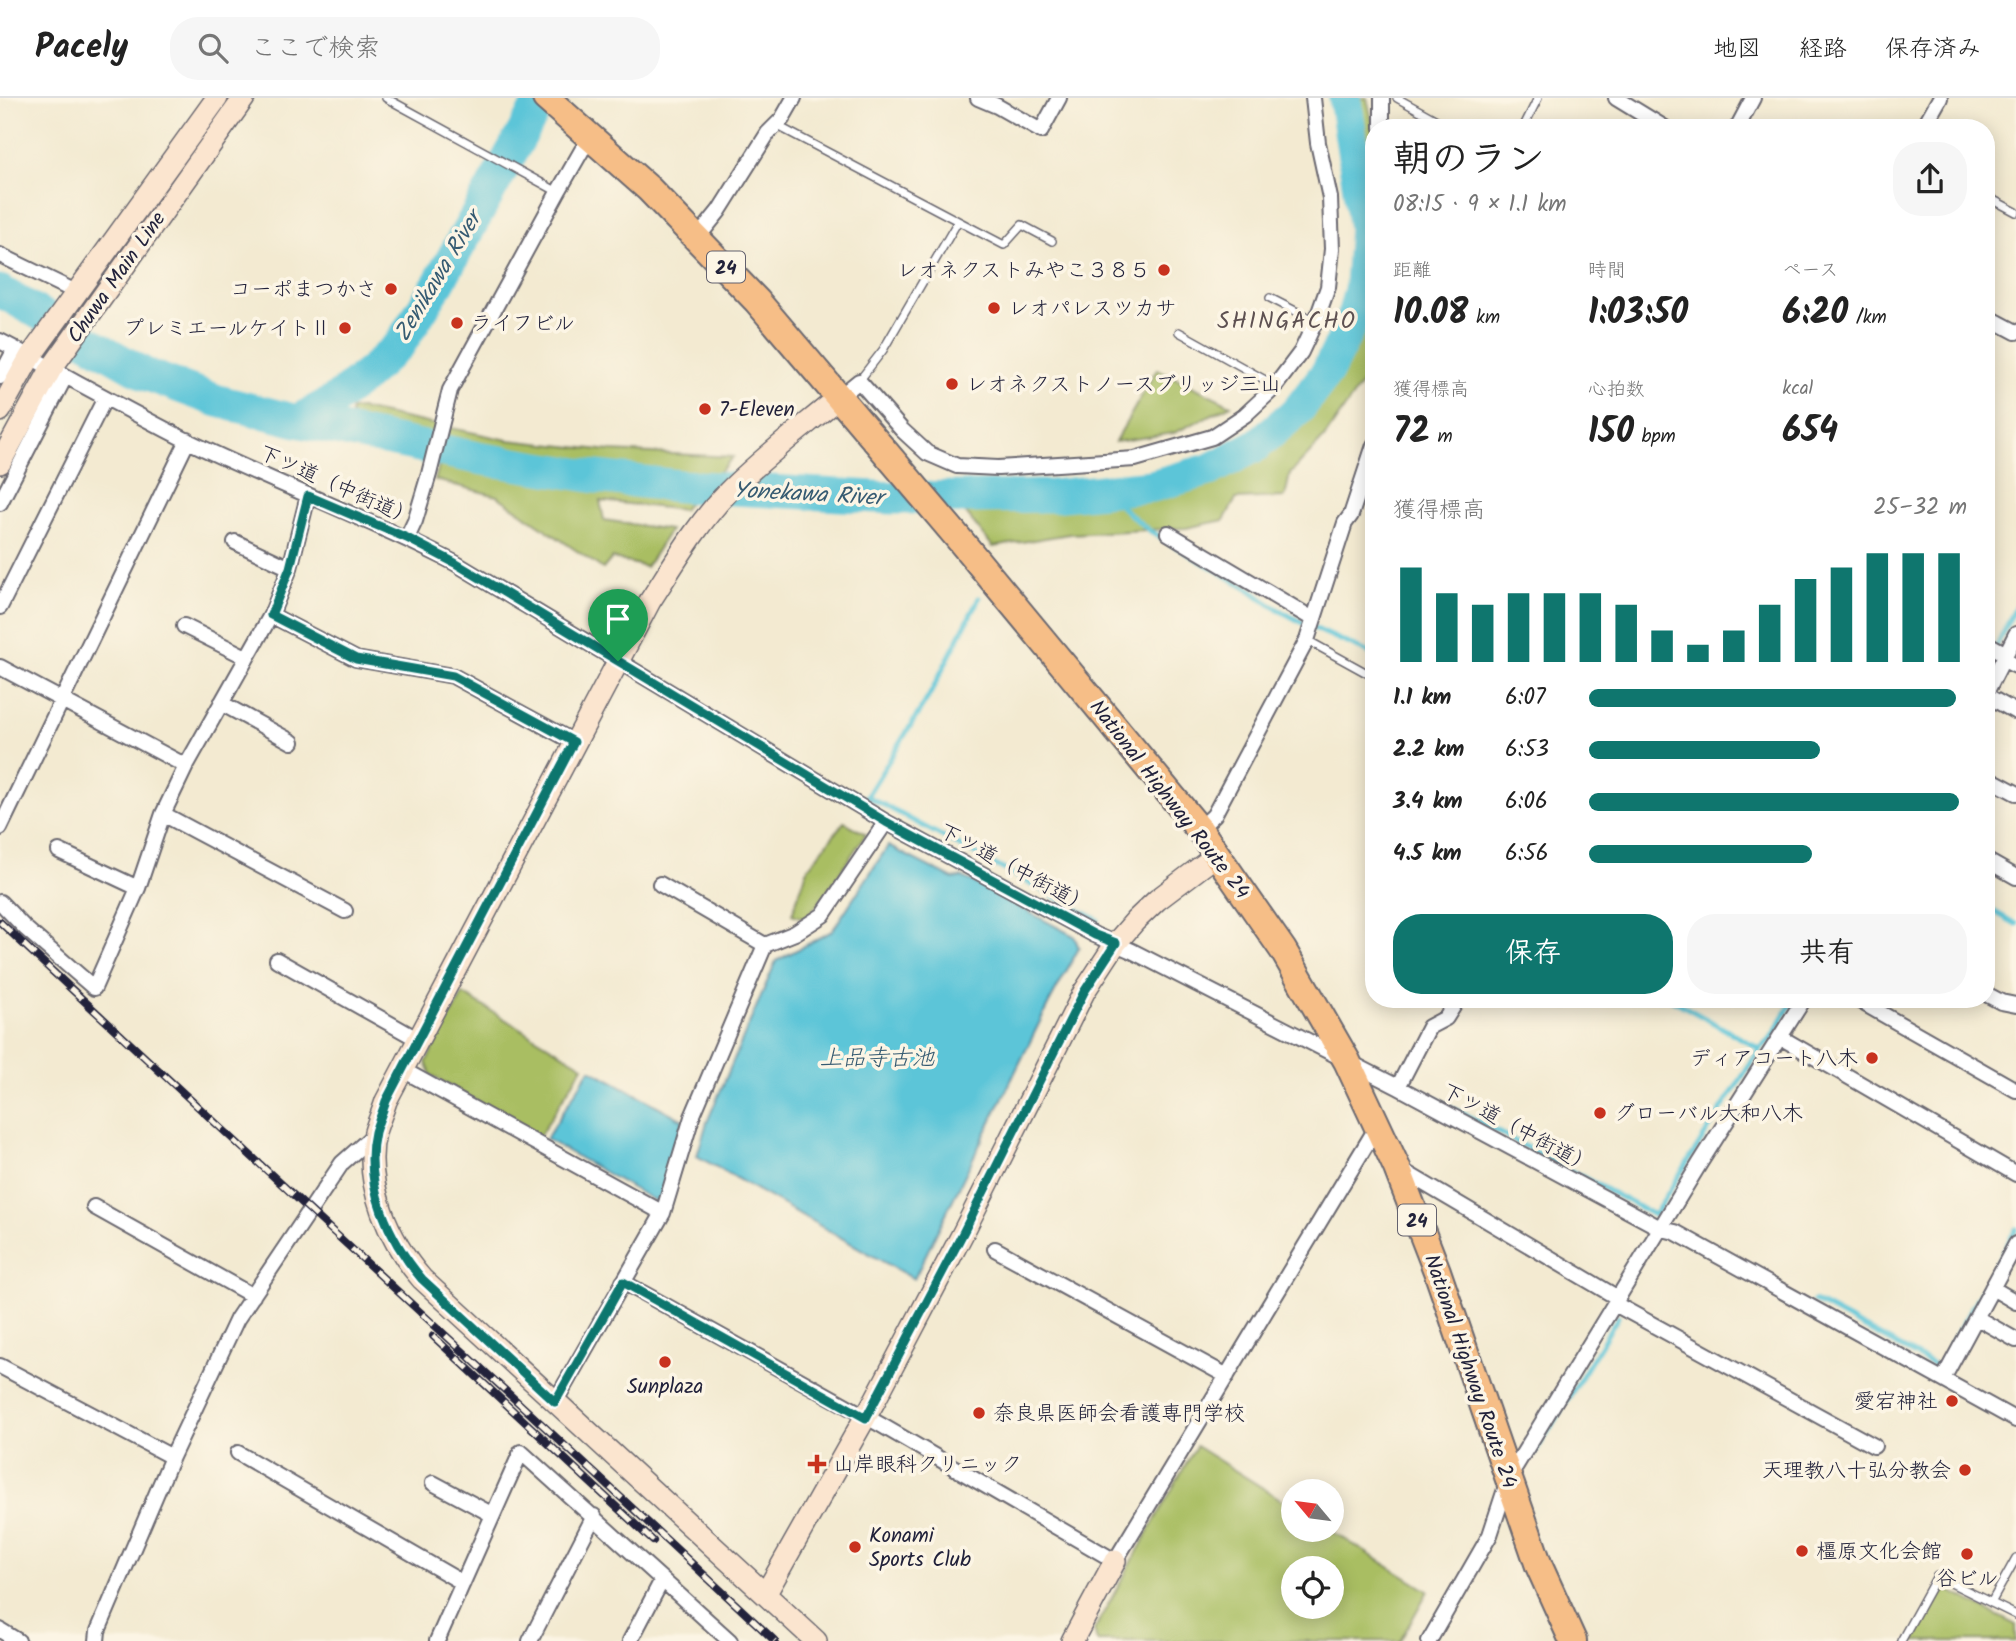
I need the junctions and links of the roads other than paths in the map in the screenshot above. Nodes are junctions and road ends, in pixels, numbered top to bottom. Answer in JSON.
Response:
{"nodes":[{"id":1,"x":217,"y":98,"type":"edge"},
{"id":2,"x":244,"y":98,"type":"edge"},
{"id":3,"x":386,"y":98,"type":"edge"},
{"id":4,"x":794,"y":98,"type":"edge"},
{"id":5,"x":978,"y":98,"type":"edge"},
{"id":6,"x":1059,"y":98,"type":"edge"},
{"id":7,"x":1313,"y":98,"type":"edge"},
{"id":8,"x":1382,"y":98,"type":"edge"},
{"id":9,"x":1397,"y":98,"type":"edge"},
{"id":10,"x":1538,"y":98,"type":"edge"},
{"id":11,"x":1616,"y":98,"type":"edge"},
{"id":12,"x":1753,"y":98,"type":"edge"},
{"id":13,"x":1940,"y":98,"type":"edge"},
{"id":14,"x":557,"y":103,"type":"edge"},
{"id":15,"x":1382,"y":119,"type":"edge"},
{"id":16,"x":1435,"y":119,"type":"edge"},
{"id":17,"x":1528,"y":119,"type":"edge"},
{"id":18,"x":1650,"y":119,"type":"edge"},
{"id":19,"x":1742,"y":119,"type":"edge"},
{"id":20,"x":1928,"y":119,"type":"edge"},
{"id":21,"x":776,"y":125,"type":"junction"},
{"id":22,"x":592,"y":140,"type":"junction"},
{"id":23,"x":558,"y":192,"type":"junction"},
{"id":24,"x":1995,"y":201,"type":"edge"},
{"id":25,"x":2016,"y":212,"type":"edge"},
{"id":26,"x":958,"y":222,"type":"junction"},
{"id":27,"x":698,"y":237,"type":"junction"},
{"id":28,"x":1052,"y":241,"type":"dead end"},
{"id":29,"x":0,"y":255,"type":"edge"},
{"id":30,"x":75,"y":294,"type":"junction"},
{"id":31,"x":1270,"y":298,"type":"dead end"},
{"id":32,"x":1315,"y":321,"type":"junction"},
{"id":33,"x":1995,"y":321,"type":"edge"},
{"id":34,"x":1179,"y":332,"type":"dead end"},
{"id":35,"x":2016,"y":332,"type":"edge"},
{"id":36,"x":0,"y":341,"type":"edge"},
{"id":37,"x":28,"y":350,"type":"junction"},
{"id":38,"x":58,"y":368,"type":"junction"},
{"id":39,"x":0,"y":377,"type":"edge"},
{"id":40,"x":859,"y":381,"type":"junction"},
{"id":41,"x":1276,"y":386,"type":"junction"},
{"id":42,"x":105,"y":397,"type":"junction"},
{"id":43,"x":838,"y":398,"type":"junction"},
{"id":44,"x":0,"y":411,"type":"edge"},
{"id":45,"x":188,"y":440,"type":"junction"},
{"id":46,"x":0,"y":463,"type":"edge"},
{"id":47,"x":1365,"y":486,"type":"edge"},
{"id":48,"x":308,"y":496,"type":"junction"},
{"id":49,"x":0,"y":503,"type":"edge"},
{"id":50,"x":1168,"y":533,"type":"dead end"},
{"id":51,"x":407,"y":538,"type":"junction"},
{"id":52,"x":235,"y":542,"type":"dead end"},
{"id":53,"x":290,"y":568,"type":"junction"},
{"id":54,"x":0,"y":607,"type":"edge"},
{"id":55,"x":271,"y":615,"type":"junction"},
{"id":56,"x":1313,"y":619,"type":"junction"},
{"id":57,"x":184,"y":626,"type":"dead end"},
{"id":58,"x":2016,"y":634,"type":"edge"},
{"id":59,"x":1307,"y":640,"type":"junction"},
{"id":60,"x":246,"y":657,"type":"junction"},
{"id":61,"x":2008,"y":660,"type":"edge"},
{"id":62,"x":618,"y":661,"type":"junction"},
{"id":63,"x":0,"y":667,"type":"edge"},
{"id":64,"x":1365,"y":672,"type":"edge"},
{"id":65,"x":1995,"y":680,"type":"edge"},
{"id":66,"x":62,"y":699,"type":"junction"},
{"id":67,"x":1995,"y":699,"type":"edge"},
{"id":68,"x":221,"y":703,"type":"junction"},
{"id":69,"x":2016,"y":712,"type":"edge"},
{"id":70,"x":292,"y":742,"type":"dead end"},
{"id":71,"x":574,"y":742,"type":"junction"},
{"id":72,"x":186,"y":766,"type":"junction"},
{"id":73,"x":1995,"y":782,"type":"edge"},
{"id":74,"x":2016,"y":793,"type":"edge"},
{"id":75,"x":163,"y":814,"type":"junction"},
{"id":76,"x":886,"y":822,"type":"junction"},
{"id":77,"x":0,"y":828,"type":"edge"},
{"id":78,"x":1199,"y":829,"type":"junction"},
{"id":79,"x":59,"y":851,"type":"dead end"},
{"id":80,"x":1218,"y":855,"type":"junction"},
{"id":81,"x":1995,"y":865,"type":"edge"},
{"id":82,"x":2016,"y":877,"type":"edge"},
{"id":83,"x":660,"y":884,"type":"dead end"},
{"id":84,"x":138,"y":888,"type":"junction"},
{"id":85,"x":0,"y":902,"type":"edge"},
{"id":86,"x":345,"y":911,"type":"dead end"},
{"id":87,"x":1116,"y":943,"type":"junction"},
{"id":88,"x":765,"y":945,"type":"junction"},
{"id":89,"x":277,"y":960,"type":"dead end"},
{"id":90,"x":1995,"y":999,"type":"edge"},
{"id":91,"x":2016,"y":1005,"type":"edge"},
{"id":92,"x":1452,"y":1008,"type":"edge"},
{"id":93,"x":1798,"y":1008,"type":"edge"},
{"id":94,"x":1872,"y":1008,"type":"edge"},
{"id":95,"x":1780,"y":1037,"type":"junction"},
{"id":96,"x":419,"y":1040,"type":"junction"},
{"id":97,"x":1347,"y":1061,"type":"junction"},
{"id":98,"x":402,"y":1070,"type":"junction"},
{"id":99,"x":1398,"y":1087,"type":"junction"},
{"id":100,"x":2016,"y":1090,"type":"edge"},
{"id":101,"x":1378,"y":1125,"type":"junction"},
{"id":102,"x":375,"y":1134,"type":"junction"},
{"id":103,"x":1397,"y":1168,"type":"junction"},
{"id":104,"x":2016,"y":1174,"type":"edge"},
{"id":105,"x":94,"y":1207,"type":"dead end"},
{"id":106,"x":663,"y":1213,"type":"junction"},
{"id":107,"x":1661,"y":1229,"type":"junction"},
{"id":108,"x":2016,"y":1244,"type":"edge"},
{"id":109,"x":995,"y":1249,"type":"dead end"},
{"id":110,"x":623,"y":1282,"type":"junction"},
{"id":111,"x":1992,"y":1288,"type":"junction"},
{"id":112,"x":253,"y":1296,"type":"junction"},
{"id":113,"x":1617,"y":1301,"type":"junction"},
{"id":114,"x":2016,"y":1302,"type":"edge"},
{"id":115,"x":1977,"y":1318,"type":"junction"},
{"id":116,"x":2016,"y":1340,"type":"edge"},
{"id":117,"x":0,"y":1366,"type":"edge"},
{"id":118,"x":1227,"y":1376,"type":"junction"},
{"id":119,"x":1943,"y":1379,"type":"junction"},
{"id":120,"x":555,"y":1402,"type":"junction"},
{"id":121,"x":866,"y":1418,"type":"junction"},
{"id":122,"x":2016,"y":1420,"type":"edge"},
{"id":123,"x":1874,"y":1446,"type":"dead end"},
{"id":124,"x":238,"y":1453,"type":"dead end"},
{"id":125,"x":172,"y":1457,"type":"junction"},
{"id":126,"x":1509,"y":1477,"type":"junction"},
{"id":127,"x":433,"y":1483,"type":"dead end"},
{"id":128,"x":493,"y":1516,"type":"junction"},
{"id":129,"x":594,"y":1516,"type":"junction"},
{"id":130,"x":2016,"y":1558,"type":"edge"},
{"id":131,"x":1115,"y":1561,"type":"junction"},
{"id":132,"x":662,"y":1580,"type":"junction"},
{"id":133,"x":463,"y":1583,"type":"junction"},
{"id":134,"x":766,"y":1593,"type":"junction"},
{"id":135,"x":1992,"y":1603,"type":"junction"},
{"id":136,"x":2016,"y":1615,"type":"edge"},
{"id":137,"x":0,"y":1630,"type":"edge"},
{"id":138,"x":1074,"y":1640,"type":"edge"},
{"id":139,"x":18,"y":1641,"type":"edge"},
{"id":140,"x":97,"y":1641,"type":"edge"},
{"id":141,"x":438,"y":1641,"type":"edge"},
{"id":142,"x":530,"y":1641,"type":"edge"},
{"id":143,"x":630,"y":1641,"type":"edge"},
{"id":144,"x":730,"y":1641,"type":"edge"},
{"id":145,"x":816,"y":1641,"type":"edge"},
{"id":146,"x":1429,"y":1641,"type":"edge"},
{"id":147,"x":1573,"y":1641,"type":"edge"},
{"id":148,"x":1901,"y":1641,"type":"edge"}],
"edges":[{"from":1,"to":30,"type":"street","name":"Chuwa Main Line"},
{"from":2,"to":38,"type":"street","name":"Chuwa Main Line"},
{"from":3,"to":23,"type":"lane"},
{"from":4,"to":21,"type":"street"},
{"from":5,"to":6,"type":"street"},
{"from":7,"to":32,"type":"street"},
{"from":8,"to":15,"type":"street"},
{"from":9,"to":16,"type":"lane"},
{"from":10,"to":17,"type":"lane"},
{"from":11,"to":18,"type":"street"},
{"from":12,"to":19,"type":"street"},
{"from":13,"to":20,"type":"street"},
{"from":14,"to":22,"type":"highway","name":"National Highway Route 24","number":"24"},
{"from":21,"to":26,"type":"lane"},
{"from":21,"to":27,"type":"street"},
{"from":22,"to":23,"type":"street"},
{"from":22,"to":27,"type":"highway","name":"National Highway Route 24","number":"24"},
{"from":23,"to":51,"type":"street"},
{"from":24,"to":25,"type":"lane"},
{"from":26,"to":28,"type":"lane"},
{"from":26,"to":40,"type":"lane"},
{"from":27,"to":43,"type":"highway","name":"National Highway Route 24","number":"24"},
{"from":29,"to":30,"type":"street"},
{"from":30,"to":37,"type":"street","name":"Chuwa Main Line"},
{"from":31,"to":32,"type":"lane"},
{"from":32,"to":41,"type":"street"},
{"from":33,"to":35,"type":"street"},
{"from":34,"to":41,"type":"lane"},
{"from":36,"to":37,"type":"street","name":"下ツ道（中街道）"},
{"from":37,"to":38,"type":"street","name":"下ツ道（中街道）"},
{"from":37,"to":39,"type":"street"},
{"from":37,"to":44,"type":"street","name":"Chuwa Main Line"},
{"from":38,"to":42,"type":"street","name":"下ツ道（中街道）"},
{"from":38,"to":46,"type":"street","name":"Chuwa Main Line"},
{"from":38,"to":49,"type":"street"},
{"from":40,"to":41,"type":"street"},
{"from":40,"to":43,"type":"street"},
{"from":42,"to":45,"type":"street","name":"下ツ道（中街道）"},
{"from":42,"to":54,"type":"street"},
{"from":43,"to":62,"type":"street"},
{"from":43,"to":78,"type":"highway","name":"National Highway Route 24","number":"24"},
{"from":45,"to":48,"type":"street","name":"下ツ道（中街道）"},
{"from":45,"to":66,"type":"street"},
{"from":47,"to":56,"type":"street"},
{"from":48,"to":51,"type":"street","name":"下ツ道（中街道）"},
{"from":48,"to":53,"type":"street"},
{"from":50,"to":56,"type":"street"},
{"from":51,"to":62,"type":"street","name":"下ツ道（中街道）"},
{"from":52,"to":53,"type":"street"},
{"from":53,"to":55,"type":"street"},
{"from":55,"to":60,"type":"street"},
{"from":55,"to":71,"type":"street"},
{"from":56,"to":59,"type":"street"},
{"from":57,"to":60,"type":"street"},
{"from":58,"to":61,"type":"street"},
{"from":59,"to":64,"type":"lane"},
{"from":59,"to":78,"type":"street"},
{"from":60,"to":68,"type":"street"},
{"from":61,"to":65,"type":"street"},
{"from":62,"to":71,"type":"street"},
{"from":62,"to":76,"type":"street","name":"下ツ道（中街道）"},
{"from":63,"to":66,"type":"street"},
{"from":66,"to":72,"type":"street"},
{"from":66,"to":77,"type":"street"},
{"from":67,"to":69,"type":"street"},
{"from":68,"to":70,"type":"street"},
{"from":68,"to":72,"type":"street"},
{"from":71,"to":96,"type":"street"},
{"from":72,"to":75,"type":"street"},
{"from":73,"to":74,"type":"street"},
{"from":75,"to":84,"type":"street"},
{"from":75,"to":86,"type":"street"},
{"from":76,"to":87,"type":"street","name":"下ツ道（中街道）"},
{"from":76,"to":88,"type":"street"},
{"from":78,"to":80,"type":"highway","name":"National Highway Route 24","number":"24"},
{"from":79,"to":84,"type":"street"},
{"from":80,"to":87,"type":"street"},
{"from":80,"to":97,"type":"highway","name":"National Highway Route 24","number":"24"},
{"from":81,"to":82,"type":"street"},
{"from":83,"to":88,"type":"street"},
{"from":84,"to":85,"type":"street"},
{"from":87,"to":97,"type":"street","name":"下ツ道（中街道）"},
{"from":87,"to":121,"type":"street"},
{"from":88,"to":106,"type":"street"},
{"from":89,"to":96,"type":"street"},
{"from":90,"to":91,"type":"street"},
{"from":92,"to":99,"type":"street"},
{"from":93,"to":95,"type":"street"},
{"from":94,"to":100,"type":"street"},
{"from":95,"to":104,"type":"street"},
{"from":95,"to":107,"type":"street"},
{"from":96,"to":98,"type":"street"},
{"from":97,"to":99,"type":"street","name":"下ツ道（中街道）"},
{"from":97,"to":101,"type":"highway","name":"National Highway Route 24","number":"24"},
{"from":98,"to":102,"type":"street"},
{"from":98,"to":106,"type":"street"},
{"from":99,"to":107,"type":"street","name":"下ツ道（中街道）"},
{"from":101,"to":103,"type":"highway","name":"National Highway Route 24","number":"24"},
{"from":101,"to":118,"type":"street"},
{"from":102,"to":112,"type":"street"},
{"from":102,"to":120,"type":"street"},
{"from":103,"to":113,"type":"street"},
{"from":103,"to":126,"type":"highway","name":"National Highway Route 24","number":"24"},
{"from":105,"to":112,"type":"street"},
{"from":106,"to":110,"type":"street"},
{"from":107,"to":113,"type":"street"},
{"from":107,"to":119,"type":"street","name":"下ツ道（中街道）"},
{"from":108,"to":111,"type":"street"},
{"from":109,"to":118,"type":"street"},
{"from":110,"to":120,"type":"street"},
{"from":110,"to":121,"type":"street"},
{"from":111,"to":114,"type":"street"},
{"from":111,"to":115,"type":"street"},
{"from":112,"to":125,"type":"street"},
{"from":113,"to":123,"type":"street"},
{"from":113,"to":126,"type":"street"},
{"from":115,"to":116,"type":"street"},
{"from":115,"to":119,"type":"street"},
{"from":117,"to":125,"type":"street"},
{"from":118,"to":131,"type":"street"},
{"from":119,"to":122,"type":"street","name":"下ツ道（中街道）"},
{"from":120,"to":134,"type":"street"},
{"from":121,"to":131,"type":"street"},
{"from":121,"to":134,"type":"street"},
{"from":124,"to":133,"type":"street"},
{"from":125,"to":140,"type":"street"},
{"from":126,"to":146,"type":"street"},
{"from":126,"to":147,"type":"highway","name":"National Highway Route 24","number":"24"},
{"from":127,"to":128,"type":"street"},
{"from":128,"to":129,"type":"street"},
{"from":128,"to":133,"type":"street"},
{"from":129,"to":132,"type":"street"},
{"from":129,"to":142,"type":"street"},
{"from":130,"to":135,"type":"lane"},
{"from":131,"to":138,"type":"street"},
{"from":132,"to":143,"type":"street"},
{"from":132,"to":144,"type":"street"},
{"from":133,"to":141,"type":"street"},
{"from":134,"to":145,"type":"street"},
{"from":135,"to":136,"type":"lane"},
{"from":135,"to":148,"type":"lane"},
{"from":137,"to":139,"type":"street"}]}
